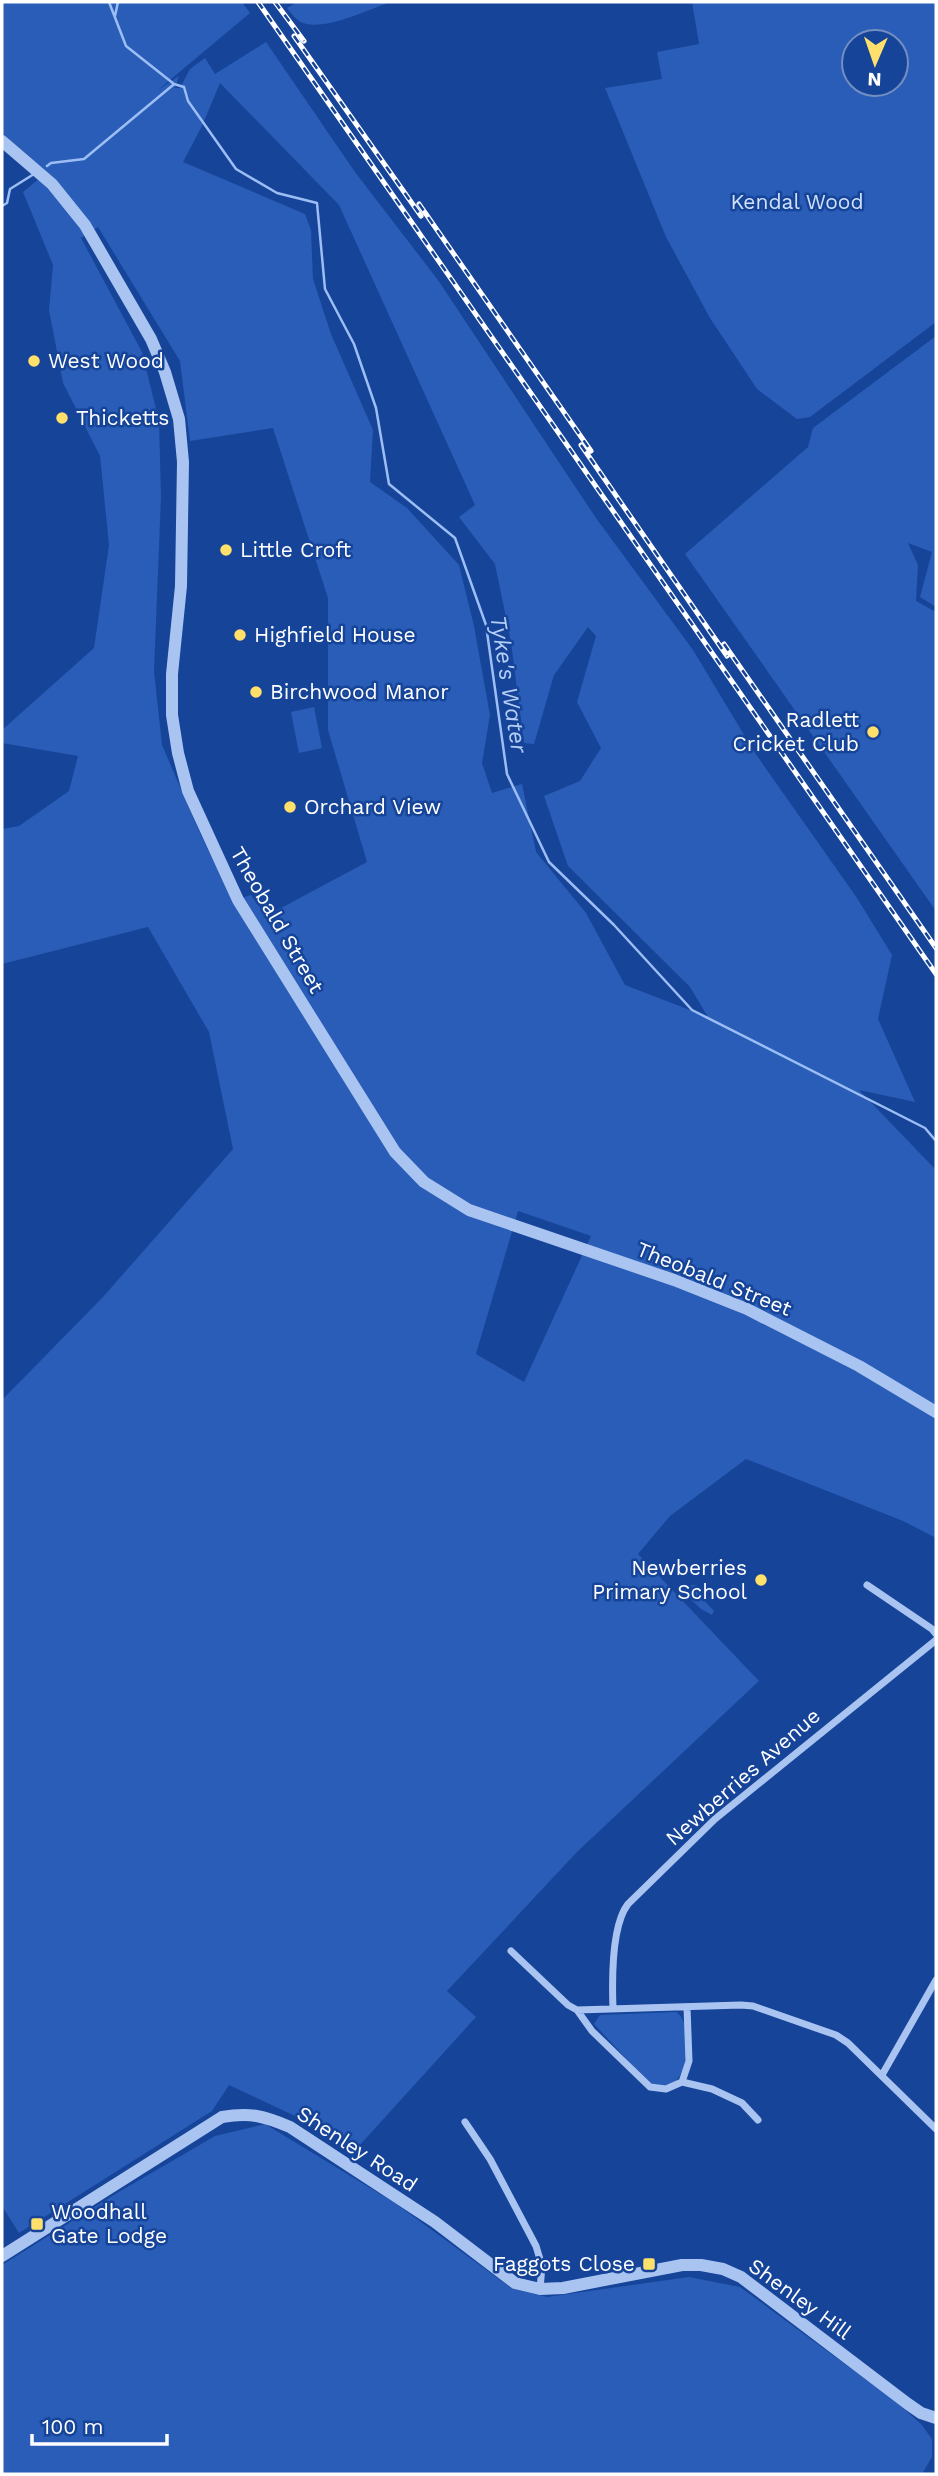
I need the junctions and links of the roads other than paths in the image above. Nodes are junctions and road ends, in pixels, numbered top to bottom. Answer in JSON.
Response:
{"nodes":[{"id":1,"x":2,"y":141,"type":"edge"},
{"id":2,"x":936,"y":1412,"type":"edge"},
{"id":3,"x":867,"y":1585,"type":"dead end"},
{"id":4,"x":936,"y":1634,"type":"edge"},
{"id":5,"x":936,"y":1640,"type":"edge"},
{"id":6,"x":511,"y":1951,"type":"dead end"},
{"id":7,"x":936,"y":1980,"type":"edge"},
{"id":8,"x":687,"y":2007,"type":"junction"},
{"id":9,"x":612,"y":2009,"type":"junction"},
{"id":10,"x":577,"y":2010,"type":"junction"},
{"id":11,"x":882,"y":2075,"type":"junction"},
{"id":12,"x":682,"y":2082,"type":"junction"},
{"id":13,"x":758,"y":2120,"type":"dead end"},
{"id":14,"x":465,"y":2122,"type":"dead end"},
{"id":15,"x":936,"y":2129,"type":"edge"},
{"id":16,"x":2,"y":2256,"type":"edge"},
{"id":17,"x":540,"y":2289,"type":"junction"},
{"id":18,"x":936,"y":2418,"type":"edge"}],
"edges":[{"from":1,"to":2,"type":"street","name":"Theobald Street"},
{"from":3,"to":4,"type":"street"},
{"from":5,"to":9,"type":"street","name":"Newberries Avenue"},
{"from":6,"to":10,"type":"street"},
{"from":7,"to":11,"type":"street"},
{"from":8,"to":9,"type":"street"},
{"from":8,"to":11,"type":"street"},
{"from":8,"to":12,"type":"street"},
{"from":9,"to":10,"type":"street"},
{"from":10,"to":12,"type":"street"},
{"from":11,"to":15,"type":"street"},
{"from":12,"to":13,"type":"street"},
{"from":14,"to":17,"type":"street"},
{"from":16,"to":17,"type":"street","name":"Shenley Road"},
{"from":17,"to":18,"type":"street","name":"Shenley Hill"}]}
